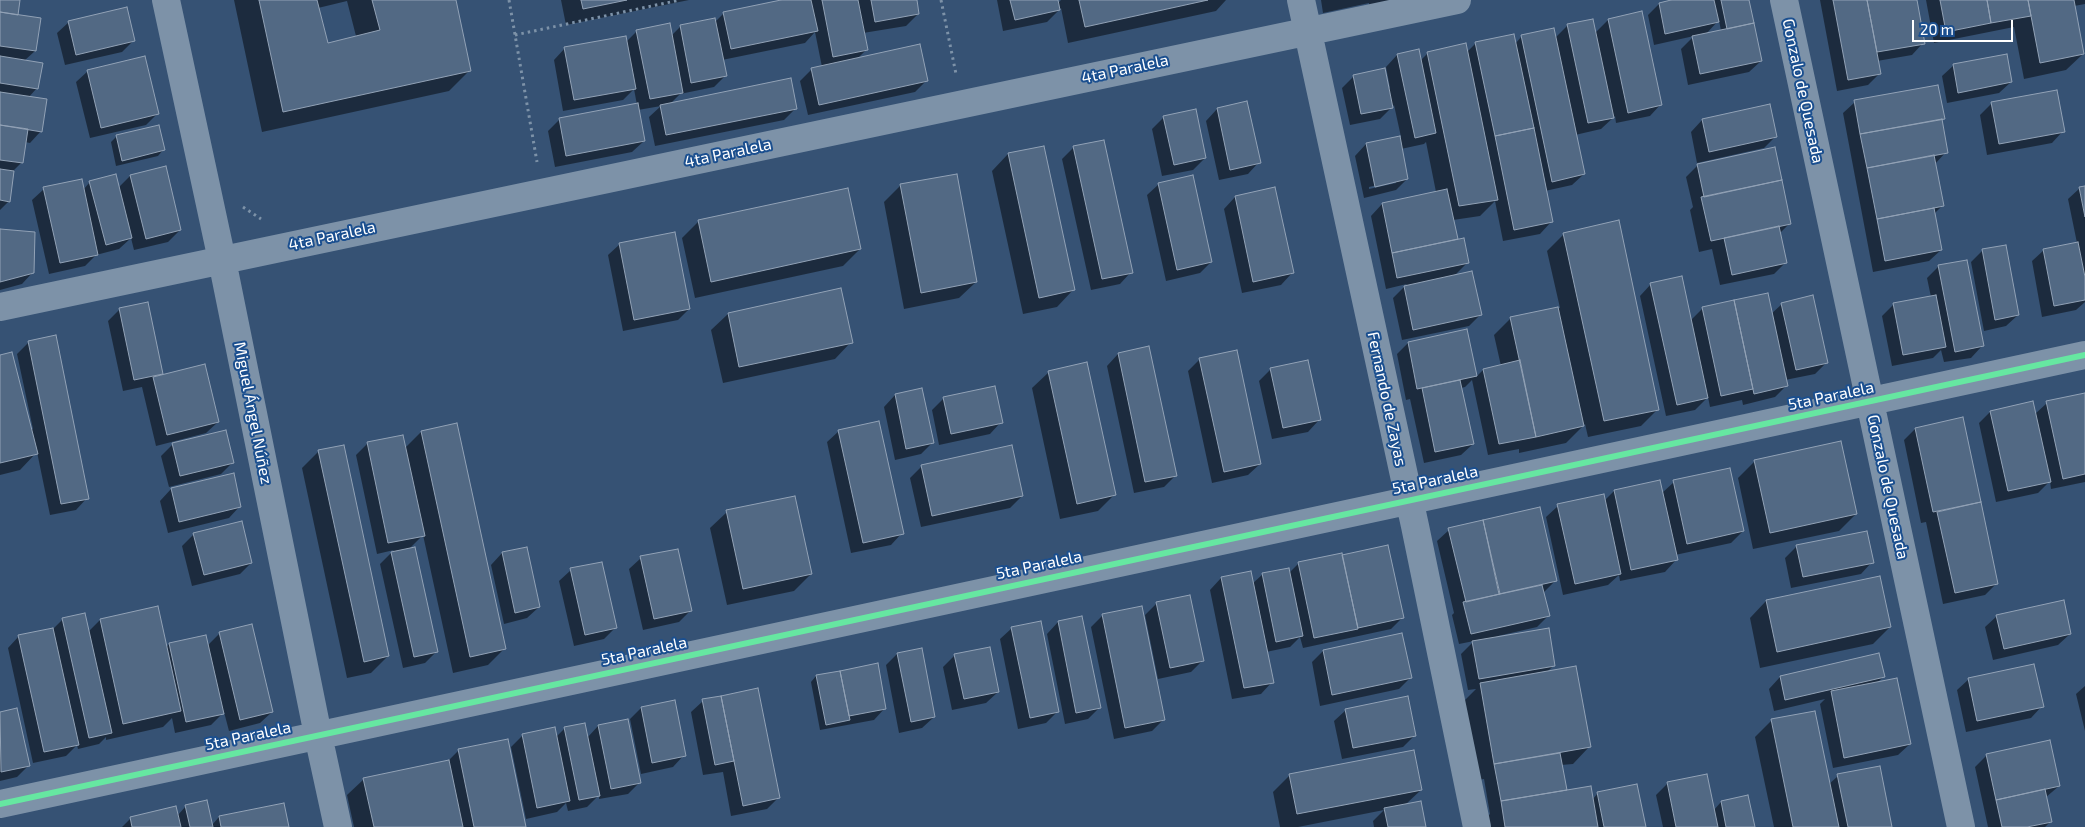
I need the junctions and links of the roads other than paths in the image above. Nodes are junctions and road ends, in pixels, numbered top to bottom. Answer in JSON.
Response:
{"nodes":[{"id":1,"x":166,"y":0,"type":"edge"},
{"id":2,"x":1301,"y":0,"type":"edge"},
{"id":3,"x":1457,"y":0,"type":"edge"},
{"id":4,"x":1784,"y":0,"type":"edge"},
{"id":5,"x":1307,"y":30,"type":"junction"},
{"id":6,"x":222,"y":260,"type":"junction"},
{"id":7,"x":0,"y":306,"type":"edge"},
{"id":8,"x":2085,"y":355,"type":"edge"},
{"id":9,"x":1870,"y":402,"type":"junction"},
{"id":10,"x":1409,"y":500,"type":"junction"},
{"id":11,"x":318,"y":735,"type":"junction"},
{"id":12,"x":0,"y":804,"type":"edge"},
{"id":13,"x":338,"y":827,"type":"edge"},
{"id":14,"x":1477,"y":827,"type":"edge"},
{"id":15,"x":1961,"y":827,"type":"edge"}],
"edges":[{"from":1,"to":6,"type":"street","name":"Miguel Ángel Núñez"},
{"from":2,"to":5,"type":"street","name":"Fernando de Zayas"},
{"from":3,"to":5,"type":"street","name":"4ta Paralela"},
{"from":4,"to":9,"type":"street","name":"Gonzalo de Quesada"},
{"from":5,"to":6,"type":"street","name":"4ta Paralela"},
{"from":5,"to":10,"type":"street","name":"Fernando de Zayas"},
{"from":6,"to":7,"type":"street","name":"4ta Paralela"},
{"from":6,"to":11,"type":"street","name":"Miguel Ángel Núñez"},
{"from":8,"to":9,"type":"street","name":"5ta Paralela"},
{"from":9,"to":10,"type":"street","name":"5ta Paralela"},
{"from":9,"to":15,"type":"street","name":"Gonzalo de Quesada"},
{"from":10,"to":11,"type":"street","name":"5ta Paralela"},
{"from":10,"to":14,"type":"street","name":"Fernando de Zayas"},
{"from":11,"to":12,"type":"street","name":"5ta Paralela"},
{"from":11,"to":13,"type":"street","name":"Miguel Ángel Núñez"}]}
